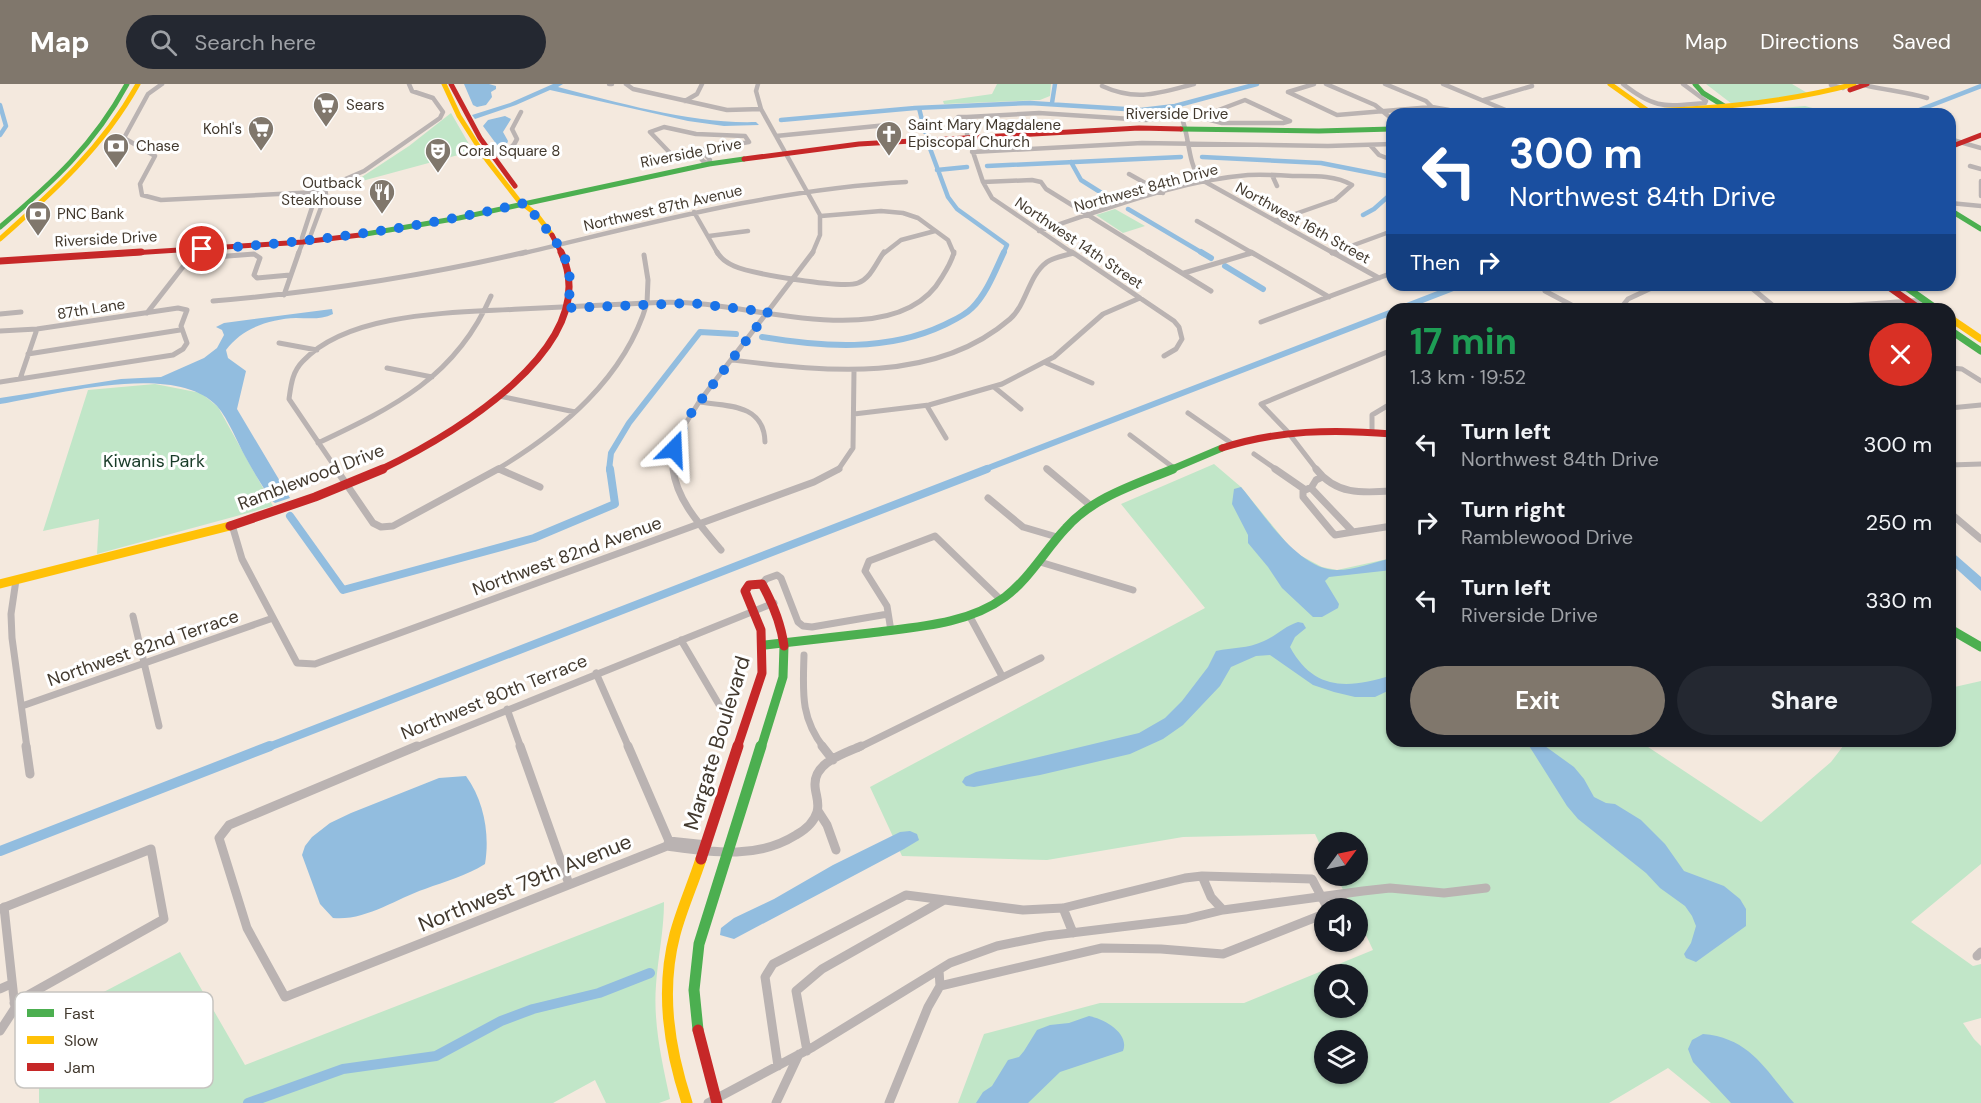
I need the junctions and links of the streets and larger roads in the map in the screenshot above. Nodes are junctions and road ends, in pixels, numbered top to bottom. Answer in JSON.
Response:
{"nodes":[{"id":1,"x":127,"y":84,"type":"edge"},
{"id":2,"x":138,"y":84,"type":"edge"},
{"id":3,"x":162,"y":84,"type":"edge"},
{"id":4,"x":410,"y":84,"type":"edge"},
{"id":5,"x":444,"y":84,"type":"edge"},
{"id":6,"x":451,"y":84,"type":"edge"},
{"id":7,"x":626,"y":84,"type":"edge"},
{"id":8,"x":702,"y":84,"type":"edge"},
{"id":9,"x":758,"y":84,"type":"edge"},
{"id":10,"x":1175,"y":84,"type":"edge"},
{"id":11,"x":1194,"y":84,"type":"edge"},
{"id":12,"x":1314,"y":84,"type":"edge"},
{"id":13,"x":1326,"y":84,"type":"edge"},
{"id":14,"x":1385,"y":84,"type":"edge"},
{"id":15,"x":1443,"y":84,"type":"edge"},
{"id":16,"x":1456,"y":84,"type":"edge"},
{"id":17,"x":1603,"y":84,"type":"edge"},
{"id":18,"x":1610,"y":84,"type":"edge"},
{"id":19,"x":1623,"y":84,"type":"edge"},
{"id":20,"x":1862,"y":84,"type":"edge"},
{"id":21,"x":1695,"y":85,"type":"edge"},
{"id":22,"x":1102,"y":86,"type":"dead end"},
{"id":23,"x":1449,"y":86,"type":"junction"},
{"id":24,"x":1532,"y":86,"type":"dead end"},
{"id":25,"x":1838,"y":86,"type":"edge"},
{"id":26,"x":1182,"y":87,"type":"junction"},
{"id":27,"x":1927,"y":98,"type":"dead end"},
{"id":28,"x":1484,"y":100,"type":"junction"},
{"id":29,"x":684,"y":101,"type":"junction"},
{"id":30,"x":1432,"y":107,"type":"junction"},
{"id":31,"x":1423,"y":108,"type":"edge"},
{"id":32,"x":1438,"y":108,"type":"edge"},
{"id":33,"x":1502,"y":108,"type":"edge"},
{"id":34,"x":1641,"y":108,"type":"edge"},
{"id":35,"x":1642,"y":108,"type":"edge"},
{"id":36,"x":1729,"y":108,"type":"junction"},
{"id":37,"x":761,"y":109,"type":"junction"},
{"id":38,"x":521,"y":112,"type":"dead end"},
{"id":39,"x":1385,"y":112,"type":"joint"},
{"id":40,"x":967,"y":117,"type":"dead end"},
{"id":41,"x":464,"y":119,"type":"junction"},
{"id":42,"x":1186,"y":121,"type":"junction"},
{"id":43,"x":887,"y":124,"type":"dead end"},
{"id":44,"x":1386,"y":127,"type":"edge"},
{"id":45,"x":1981,"y":130,"type":"edge"},
{"id":46,"x":776,"y":135,"type":"junction"},
{"id":47,"x":967,"y":135,"type":"junction"},
{"id":48,"x":1981,"y":135,"type":"edge"},
{"id":49,"x":1956,"y":142,"type":"edge"},
{"id":50,"x":1956,"y":142,"type":"edge"},
{"id":51,"x":1189,"y":143,"type":"junction"},
{"id":52,"x":1956,"y":143,"type":"edge"},
{"id":53,"x":1386,"y":145,"type":"edge"},
{"id":54,"x":1371,"y":146,"type":"junction"},
{"id":55,"x":94,"y":148,"type":"junction"},
{"id":56,"x":1981,"y":148,"type":"edge"},
{"id":57,"x":702,"y":151,"type":"junction"},
{"id":58,"x":785,"y":151,"type":"junction"},
{"id":59,"x":696,"y":152,"type":"junction"},
{"id":60,"x":972,"y":152,"type":"junction"},
{"id":61,"x":486,"y":155,"type":"junction"},
{"id":62,"x":1386,"y":158,"type":"edge"},
{"id":63,"x":707,"y":162,"type":"junction"},
{"id":64,"x":1970,"y":166,"type":"dead end"},
{"id":65,"x":1981,"y":169,"type":"edge"},
{"id":66,"x":1129,"y":174,"type":"dead end"},
{"id":67,"x":1272,"y":175,"type":"junction"},
{"id":68,"x":1981,"y":181,"type":"edge"},
{"id":69,"x":906,"y":182,"type":"dead end"},
{"id":70,"x":983,"y":183,"type":"junction"},
{"id":71,"x":1205,"y":183,"type":"junction"},
{"id":72,"x":1277,"y":186,"type":"dead end"},
{"id":73,"x":326,"y":189,"type":"junction"},
{"id":74,"x":317,"y":192,"type":"junction"},
{"id":75,"x":808,"y":192,"type":"junction"},
{"id":76,"x":1162,"y":193,"type":"junction"},
{"id":77,"x":1981,"y":196,"type":"edge"},
{"id":78,"x":523,"y":201,"type":"junction"},
{"id":79,"x":1956,"y":205,"type":"edge"},
{"id":80,"x":1981,"y":207,"type":"edge"},
{"id":81,"x":694,"y":212,"type":"junction"},
{"id":82,"x":1956,"y":214,"type":"edge"},
{"id":83,"x":821,"y":216,"type":"junction"},
{"id":84,"x":1088,"y":216,"type":"junction"},
{"id":85,"x":1956,"y":219,"type":"edge"},
{"id":86,"x":1197,"y":221,"type":"dead end"},
{"id":87,"x":1275,"y":221,"type":"junction"},
{"id":88,"x":0,"y":227,"type":"edge"},
{"id":89,"x":1981,"y":229,"type":"edge"},
{"id":90,"x":748,"y":231,"type":"dead end"},
{"id":91,"x":935,"y":231,"type":"junction"},
{"id":92,"x":1039,"y":231,"type":"junction"},
{"id":93,"x":1386,"y":233,"type":"edge"},
{"id":94,"x":1981,"y":234,"type":"edge"},
{"id":95,"x":710,"y":236,"type":"junction"},
{"id":96,"x":0,"y":239,"type":"edge"},
{"id":97,"x":305,"y":239,"type":"junction"},
{"id":98,"x":559,"y":244,"type":"junction"},
{"id":99,"x":1073,"y":253,"type":"junction"},
{"id":100,"x":1251,"y":253,"type":"junction"},
{"id":101,"x":1332,"y":253,"type":"junction"},
{"id":102,"x":644,"y":255,"type":"dead end"},
{"id":103,"x":0,"y":256,"type":"edge"},
{"id":104,"x":0,"y":261,"type":"edge"},
{"id":105,"x":1184,"y":273,"type":"junction"},
{"id":106,"x":290,"y":275,"type":"junction"},
{"id":107,"x":1386,"y":275,"type":"edge"},
{"id":108,"x":794,"y":278,"type":"junction"},
{"id":109,"x":1379,"y":278,"type":"junction"},
{"id":110,"x":1211,"y":291,"type":"dead end"},
{"id":111,"x":1545,"y":291,"type":"edge"},
{"id":112,"x":1645,"y":291,"type":"edge"},
{"id":113,"x":1755,"y":291,"type":"edge"},
{"id":114,"x":1895,"y":291,"type":"edge"},
{"id":115,"x":1909,"y":291,"type":"edge"},
{"id":116,"x":284,"y":295,"type":"junction"},
{"id":117,"x":491,"y":296,"type":"dead end"},
{"id":118,"x":1329,"y":297,"type":"junction"},
{"id":119,"x":1140,"y":298,"type":"junction"},
{"id":120,"x":1908,"y":300,"type":"junction"},
{"id":121,"x":213,"y":301,"type":"dead end"},
{"id":122,"x":647,"y":303,"type":"junction"},
{"id":123,"x":1568,"y":303,"type":"edge"},
{"id":124,"x":1625,"y":303,"type":"edge"},
{"id":125,"x":1770,"y":303,"type":"edge"},
{"id":126,"x":1872,"y":303,"type":"edge"},
{"id":127,"x":1916,"y":303,"type":"edge"},
{"id":128,"x":1920,"y":303,"type":"edge"},
{"id":129,"x":567,"y":308,"type":"junction"},
{"id":130,"x":486,"y":311,"type":"junction"},
{"id":131,"x":21,"y":312,"type":"dead end"},
{"id":132,"x":768,"y":312,"type":"junction"},
{"id":133,"x":147,"y":313,"type":"junction"},
{"id":134,"x":0,"y":314,"type":"edge"},
{"id":135,"x":1261,"y":322,"type":"dead end"},
{"id":136,"x":1956,"y":322,"type":"edge"},
{"id":137,"x":37,"y":329,"type":"junction"},
{"id":138,"x":180,"y":330,"type":"junction"},
{"id":139,"x":0,"y":331,"type":"edge"},
{"id":140,"x":1956,"y":334,"type":"edge"},
{"id":141,"x":1981,"y":339,"type":"edge"},
{"id":142,"x":279,"y":343,"type":"dead end"},
{"id":143,"x":317,"y":350,"type":"junction"},
{"id":144,"x":1981,"y":351,"type":"edge"},
{"id":145,"x":1386,"y":352,"type":"edge"},
{"id":146,"x":28,"y":354,"type":"junction"},
{"id":147,"x":1164,"y":356,"type":"dead end"},
{"id":148,"x":732,"y":360,"type":"junction"},
{"id":149,"x":1046,"y":363,"type":"junction"},
{"id":150,"x":387,"y":368,"type":"dead end"},
{"id":151,"x":1956,"y":368,"type":"edge"},
{"id":152,"x":854,"y":371,"type":"junction"},
{"id":153,"x":432,"y":377,"type":"junction"},
{"id":154,"x":20,"y":379,"type":"junction"},
{"id":155,"x":1981,"y":381,"type":"edge"},
{"id":156,"x":0,"y":382,"type":"edge"},
{"id":157,"x":1092,"y":383,"type":"dead end"},
{"id":158,"x":994,"y":387,"type":"junction"},
{"id":159,"x":499,"y":396,"type":"junction"},
{"id":160,"x":699,"y":402,"type":"junction"},
{"id":161,"x":1981,"y":405,"type":"edge"},
{"id":162,"x":927,"y":406,"type":"junction"},
{"id":163,"x":1386,"y":407,"type":"edge"},
{"id":164,"x":1956,"y":407,"type":"edge"},
{"id":165,"x":1021,"y":409,"type":"dead end"},
{"id":166,"x":575,"y":412,"type":"junction"},
{"id":167,"x":1188,"y":413,"type":"dead end"},
{"id":168,"x":854,"y":414,"type":"junction"},
{"id":169,"x":1287,"y":431,"type":"junction"},
{"id":170,"x":1372,"y":431,"type":"junction"},
{"id":171,"x":1386,"y":433,"type":"edge"},
{"id":172,"x":1130,"y":435,"type":"dead end"},
{"id":173,"x":946,"y":438,"type":"dead end"},
{"id":174,"x":765,"y":442,"type":"dead end"},
{"id":175,"x":318,"y":443,"type":"junction"},
{"id":176,"x":1234,"y":445,"type":"junction"},
{"id":177,"x":1254,"y":454,"type":"dead end"},
{"id":178,"x":1981,"y":464,"type":"edge"},
{"id":179,"x":1956,"y":465,"type":"edge"},
{"id":180,"x":1046,"y":468,"type":"dead end"},
{"id":181,"x":1174,"y":468,"type":"junction"},
{"id":182,"x":499,"y":469,"type":"junction"},
{"id":183,"x":1322,"y":477,"type":"junction"},
{"id":184,"x":347,"y":485,"type":"junction"},
{"id":185,"x":540,"y":487,"type":"dead end"},
{"id":186,"x":1308,"y":488,"type":"junction"},
{"id":187,"x":1386,"y":491,"type":"edge"},
{"id":188,"x":988,"y":498,"type":"dead end"},
{"id":189,"x":1090,"y":506,"type":"junction"},
{"id":190,"x":1956,"y":518,"type":"edge"},
{"id":191,"x":698,"y":523,"type":"junction"},
{"id":192,"x":232,"y":525,"type":"junction"},
{"id":193,"x":1386,"y":527,"type":"edge"},
{"id":194,"x":1353,"y":532,"type":"junction"},
{"id":195,"x":1057,"y":537,"type":"junction"},
{"id":196,"x":1981,"y":539,"type":"edge"},
{"id":197,"x":721,"y":550,"type":"dead end"},
{"id":198,"x":1040,"y":562,"type":"junction"},
{"id":199,"x":16,"y":580,"type":"junction"},
{"id":200,"x":0,"y":584,"type":"edge"},
{"id":201,"x":762,"y":584,"type":"junction"},
{"id":202,"x":1133,"y":590,"type":"dead end"},
{"id":203,"x":1000,"y":599,"type":"junction"},
{"id":204,"x":774,"y":603,"type":"junction"},
{"id":205,"x":755,"y":609,"type":"junction"},
{"id":206,"x":888,"y":614,"type":"junction"},
{"id":207,"x":969,"y":615,"type":"junction"},
{"id":208,"x":133,"y":616,"type":"dead end"},
{"id":209,"x":273,"y":618,"type":"junction"},
{"id":210,"x":891,"y":631,"type":"junction"},
{"id":211,"x":1956,"y":632,"type":"edge"},
{"id":212,"x":681,"y":640,"type":"junction"},
{"id":213,"x":785,"y":643,"type":"junction"},
{"id":214,"x":765,"y":645,"type":"junction"},
{"id":215,"x":1981,"y":647,"type":"edge"},
{"id":216,"x":804,"y":655,"type":"dead end"},
{"id":217,"x":1041,"y":658,"type":"dead end"},
{"id":218,"x":145,"y":662,"type":"junction"},
{"id":219,"x":596,"y":673,"type":"junction"},
{"id":220,"x":1002,"y":676,"type":"junction"},
{"id":221,"x":22,"y":706,"type":"junction"},
{"id":222,"x":721,"y":708,"type":"dead end"},
{"id":223,"x":507,"y":709,"type":"junction"},
{"id":224,"x":159,"y":726,"type":"dead end"},
{"id":225,"x":833,"y":760,"type":"junction"},
{"id":226,"x":30,"y":774,"type":"dead end"},
{"id":227,"x":818,"y":811,"type":"junction"},
{"id":228,"x":668,"y":843,"type":"junction"},
{"id":229,"x":704,"y":847,"type":"junction"},
{"id":230,"x":836,"y":850,"type":"dead end"},
{"id":231,"x":727,"y":852,"type":"junction"},
{"id":232,"x":1202,"y":876,"type":"junction"},
{"id":233,"x":569,"y":884,"type":"junction"},
{"id":234,"x":1486,"y":888,"type":"dead end"},
{"id":235,"x":1322,"y":897,"type":"junction"},
{"id":236,"x":945,"y":900,"type":"junction"},
{"id":237,"x":2,"y":908,"type":"edge"},
{"id":238,"x":1063,"y":908,"type":"junction"},
{"id":239,"x":1223,"y":910,"type":"junction"},
{"id":240,"x":1314,"y":918,"type":"edge"},
{"id":241,"x":1073,"y":933,"type":"junction"},
{"id":242,"x":939,"y":970,"type":"junction"},
{"id":243,"x":11,"y":984,"type":"junction"},
{"id":244,"x":940,"y":986,"type":"junction"},
{"id":245,"x":0,"y":989,"type":"edge"},
{"id":246,"x":31,"y":992,"type":"edge"},
{"id":247,"x":285,"y":997,"type":"joint"},
{"id":248,"x":14,"y":1003,"type":"joint"},
{"id":249,"x":0,"y":1031,"type":"edge"},
{"id":250,"x":803,"y":1053,"type":"junction"},
{"id":251,"x":778,"y":1066,"type":"junction"},
{"id":252,"x":713,"y":1102,"type":"edge"},
{"id":253,"x":687,"y":1103,"type":"edge"},
{"id":254,"x":776,"y":1103,"type":"edge"},
{"id":255,"x":889,"y":1103,"type":"edge"}],
"edges":[{"from":1,"to":55,"type":"street"},
{"from":2,"to":55,"type":"street"},
{"from":3,"to":74,"type":"street"},
{"from":4,"to":73,"type":"street"},
{"from":5,"to":41,"type":"street","name":"Ramblewood Drive"},
{"from":6,"to":41,"type":"street","name":"Ramblewood Drive"},
{"from":7,"to":29,"type":"street"},
{"from":8,"to":29,"type":"street"},
{"from":9,"to":37,"type":"street"},
{"from":10,"to":26,"type":"street"},
{"from":11,"to":26,"type":"street"},
{"from":12,"to":39,"type":"street"},
{"from":13,"to":39,"type":"street"},
{"from":14,"to":30,"type":"street"},
{"from":15,"to":23,"type":"street"},
{"from":16,"to":23,"type":"street"},
{"from":17,"to":34,"type":"street"},
{"from":18,"to":35,"type":"street"},
{"from":19,"to":21,"type":"street"},
{"from":20,"to":25,"type":"street"},
{"from":20,"to":27,"type":"street"},
{"from":20,"to":36,"type":"street"},
{"from":21,"to":36,"type":"street"},
{"from":22,"to":26,"type":"street"},
{"from":23,"to":28,"type":"street"},
{"from":24,"to":28,"type":"street"},
{"from":25,"to":36,"type":"street"},
{"from":28,"to":33,"type":"street"},
{"from":29,"to":37,"type":"street"},
{"from":30,"to":31,"type":"street"},
{"from":30,"to":32,"type":"street"},
{"from":37,"to":46,"type":"street"},
{"from":38,"to":61,"type":"street"},
{"from":40,"to":42,"type":"street"},
{"from":41,"to":61,"type":"street","name":"Ramblewood Drive"},
{"from":42,"to":42,"type":"street"},
{"from":42,"to":44,"type":"street","name":"Riverside Drive"},
{"from":42,"to":47,"type":"street","name":"Riverside Drive"},
{"from":42,"to":51,"type":"street"},
{"from":43,"to":46,"type":"street"},
{"from":45,"to":49,"type":"street"},
{"from":46,"to":58,"type":"street"},
{"from":47,"to":58,"type":"street","name":"Riverside Drive"},
{"from":47,"to":60,"type":"street","name":"Northwest 14th Street"},
{"from":48,"to":50,"type":"street"},
{"from":51,"to":54,"type":"street"},
{"from":51,"to":60,"type":"street"},
{"from":51,"to":71,"type":"street"},
{"from":52,"to":56,"type":"street"},
{"from":53,"to":54,"type":"street"},
{"from":54,"to":62,"type":"street"},
{"from":55,"to":88,"type":"street"},
{"from":55,"to":96,"type":"street"},
{"from":57,"to":59,"type":"street"},
{"from":57,"to":59,"type":"street"},
{"from":57,"to":63,"type":"street"},
{"from":58,"to":63,"type":"street","name":"Riverside Drive"},
{"from":58,"to":75,"type":"street"},
{"from":59,"to":63,"type":"street"},
{"from":60,"to":70,"type":"street","name":"Northwest 14th Street"},
{"from":61,"to":78,"type":"street","name":"Ramblewood Drive"},
{"from":63,"to":78,"type":"street","name":"Riverside Drive"},
{"from":64,"to":65,"type":"street"},
{"from":66,"to":76,"type":"street"},
{"from":67,"to":71,"type":"street","name":"Northwest 84th Drive"},
{"from":67,"to":72,"type":"street"},
{"from":67,"to":87,"type":"street","name":"Northwest 84th Drive"},
{"from":68,"to":77,"type":"street"},
{"from":69,"to":75,"type":"street","name":"Northwest 87th Avenue"},
{"from":70,"to":84,"type":"street"},
{"from":70,"to":92,"type":"street","name":"Northwest 14th Street"},
{"from":71,"to":76,"type":"street","name":"Northwest 84th Drive"},
{"from":71,"to":87,"type":"street","name":"Northwest 16th Street"},
{"from":73,"to":74,"type":"street"},
{"from":73,"to":97,"type":"street"},
{"from":74,"to":97,"type":"street"},
{"from":75,"to":81,"type":"street","name":"Northwest 87th Avenue"},
{"from":75,"to":83,"type":"street"},
{"from":76,"to":84,"type":"street","name":"Northwest 84th Drive"},
{"from":78,"to":97,"type":"street","name":"Riverside Drive"},
{"from":78,"to":98,"type":"street","name":"Ramblewood Drive"},
{"from":79,"to":80,"type":"street"},
{"from":81,"to":95,"type":"street"},
{"from":81,"to":98,"type":"street","name":"Northwest 87th Avenue"},
{"from":82,"to":89,"type":"street"},
{"from":83,"to":91,"type":"street"},
{"from":83,"to":108,"type":"street"},
{"from":84,"to":92,"type":"street","name":"Northwest 84th Drive"},
{"from":84,"to":105,"type":"street"},
{"from":85,"to":94,"type":"street"},
{"from":86,"to":100,"type":"street"},
{"from":87,"to":101,"type":"street","name":"Northwest 16th Street"},
{"from":90,"to":95,"type":"street"},
{"from":91,"to":108,"type":"street"},
{"from":91,"to":132,"type":"street"},
{"from":92,"to":99,"type":"street","name":"Northwest 14th Street"},
{"from":93,"to":101,"type":"street"},
{"from":95,"to":108,"type":"street"},
{"from":97,"to":103,"type":"street","name":"Riverside Drive"},
{"from":97,"to":104,"type":"street","name":"Riverside Drive"},
{"from":97,"to":106,"type":"street"},
{"from":98,"to":116,"type":"street","name":"Northwest 87th Avenue"},
{"from":98,"to":129,"type":"street","name":"Ramblewood Drive"},
{"from":99,"to":119,"type":"street","name":"Northwest 14th Street"},
{"from":99,"to":152,"type":"street"},
{"from":100,"to":105,"type":"street"},
{"from":100,"to":118,"type":"street"},
{"from":101,"to":109,"type":"street","name":"Northwest 16th Street"},
{"from":102,"to":122,"type":"street"},
{"from":105,"to":110,"type":"street"},
{"from":106,"to":116,"type":"street"},
{"from":106,"to":133,"type":"street"},
{"from":107,"to":109,"type":"street"},
{"from":108,"to":132,"type":"street"},
{"from":109,"to":118,"type":"street"},
{"from":111,"to":123,"type":"street"},
{"from":112,"to":124,"type":"street"},
{"from":113,"to":125,"type":"street"},
{"from":114,"to":120,"type":"street"},
{"from":115,"to":128,"type":"street"},
{"from":116,"to":121,"type":"street","name":"Northwest 87th Avenue"},
{"from":117,"to":130,"type":"street"},
{"from":118,"to":135,"type":"street"},
{"from":119,"to":147,"type":"street","name":"Northwest 14th Street"},
{"from":119,"to":149,"type":"street"},
{"from":120,"to":126,"type":"street"},
{"from":120,"to":127,"type":"street"},
{"from":122,"to":129,"type":"street"},
{"from":122,"to":132,"type":"street"},
{"from":122,"to":166,"type":"street"},
{"from":129,"to":130,"type":"street"},
{"from":129,"to":159,"type":"street","name":"Ramblewood Drive"},
{"from":130,"to":143,"type":"street"},
{"from":130,"to":153,"type":"street"},
{"from":131,"to":134,"type":"street"},
{"from":132,"to":148,"type":"street"},
{"from":133,"to":137,"type":"street","name":"87th Lane"},
{"from":133,"to":138,"type":"street","name":"87th Lane"},
{"from":136,"to":141,"type":"street"},
{"from":137,"to":139,"type":"street","name":"87th Lane"},
{"from":137,"to":146,"type":"street"},
{"from":138,"to":146,"type":"street"},
{"from":138,"to":154,"type":"street"},
{"from":140,"to":144,"type":"street"},
{"from":142,"to":143,"type":"street"},
{"from":143,"to":175,"type":"street"},
{"from":145,"to":169,"type":"street"},
{"from":146,"to":154,"type":"street"},
{"from":148,"to":152,"type":"street"},
{"from":148,"to":160,"type":"street"},
{"from":149,"to":157,"type":"street"},
{"from":149,"to":158,"type":"street"},
{"from":150,"to":153,"type":"street"},
{"from":151,"to":155,"type":"street"},
{"from":152,"to":168,"type":"street"},
{"from":153,"to":175,"type":"street"},
{"from":154,"to":156,"type":"street"},
{"from":158,"to":162,"type":"street"},
{"from":158,"to":165,"type":"street"},
{"from":159,"to":166,"type":"street"},
{"from":159,"to":184,"type":"street","name":"Ramblewood Drive"},
{"from":160,"to":174,"type":"street"},
{"from":160,"to":191,"type":"street"},
{"from":161,"to":164,"type":"street"},
{"from":162,"to":168,"type":"street"},
{"from":162,"to":173,"type":"street"},
{"from":163,"to":170,"type":"street"},
{"from":166,"to":182,"type":"street"},
{"from":167,"to":176,"type":"street"},
{"from":168,"to":191,"type":"street","name":"Northwest 82nd Avenue"},
{"from":169,"to":170,"type":"street"},
{"from":169,"to":176,"type":"street"},
{"from":169,"to":183,"type":"street"},
{"from":170,"to":171,"type":"street"},
{"from":172,"to":181,"type":"street"},
{"from":175,"to":184,"type":"street"},
{"from":176,"to":181,"type":"street"},
{"from":177,"to":186,"type":"street"},
{"from":178,"to":179,"type":"street"},
{"from":180,"to":189,"type":"street"},
{"from":181,"to":189,"type":"street"},
{"from":182,"to":184,"type":"street"},
{"from":182,"to":185,"type":"street"},
{"from":183,"to":186,"type":"street"},
{"from":183,"to":187,"type":"street"},
{"from":184,"to":192,"type":"street","name":"Ramblewood Drive"},
{"from":186,"to":194,"type":"street"},
{"from":186,"to":194,"type":"street"},
{"from":188,"to":195,"type":"street"},
{"from":189,"to":195,"type":"street"},
{"from":190,"to":196,"type":"street"},
{"from":191,"to":197,"type":"street"},
{"from":191,"to":209,"type":"street","name":"Northwest 82nd Avenue"},
{"from":192,"to":199,"type":"street","name":"Ramblewood Drive"},
{"from":192,"to":209,"type":"street"},
{"from":193,"to":194,"type":"street"},
{"from":195,"to":198,"type":"street"},
{"from":198,"to":202,"type":"street"},
{"from":198,"to":203,"type":"street"},
{"from":199,"to":200,"type":"street","name":"Ramblewood Drive"},
{"from":199,"to":221,"type":"street"},
{"from":201,"to":204,"type":"street"},
{"from":201,"to":205,"type":"street","name":"Margate Boulevard"},
{"from":201,"to":206,"type":"street"},
{"from":203,"to":206,"type":"street"},
{"from":203,"to":207,"type":"street"},
{"from":204,"to":205,"type":"street","name":"Northwest 80th Terrace"},
{"from":204,"to":213,"type":"street"},
{"from":205,"to":212,"type":"street","name":"Northwest 80th Terrace"},
{"from":205,"to":214,"type":"street","name":"Margate Boulevard"},
{"from":206,"to":210,"type":"street"},
{"from":207,"to":210,"type":"street"},
{"from":207,"to":220,"type":"street"},
{"from":208,"to":218,"type":"street"},
{"from":209,"to":218,"type":"street","name":"Northwest 82nd Terrace"},
{"from":210,"to":213,"type":"street"},
{"from":211,"to":215,"type":"street"},
{"from":212,"to":219,"type":"street","name":"Northwest 80th Terrace"},
{"from":212,"to":222,"type":"street"},
{"from":213,"to":214,"type":"street"},
{"from":213,"to":231,"type":"street"},
{"from":214,"to":229,"type":"street","name":"Margate Boulevard"},
{"from":216,"to":225,"type":"street"},
{"from":217,"to":220,"type":"street"},
{"from":218,"to":221,"type":"street","name":"Northwest 82nd Terrace"},
{"from":218,"to":224,"type":"street"},
{"from":219,"to":223,"type":"street","name":"Northwest 80th Terrace"},
{"from":219,"to":228,"type":"street"},
{"from":220,"to":225,"type":"street"},
{"from":221,"to":226,"type":"street"},
{"from":223,"to":233,"type":"street"},
{"from":223,"to":247,"type":"street","name":"Northwest 80th Terrace"},
{"from":225,"to":227,"type":"street"},
{"from":227,"to":230,"type":"street"},
{"from":227,"to":231,"type":"street","name":"Northwest 79th Avenue"},
{"from":228,"to":229,"type":"street","name":"Northwest 79th Avenue"},
{"from":228,"to":233,"type":"street","name":"Northwest 79th Avenue"},
{"from":229,"to":231,"type":"street","name":"Northwest 79th Avenue"},
{"from":229,"to":253,"type":"street","name":"Margate Boulevard"},
{"from":231,"to":252,"type":"street"},
{"from":232,"to":235,"type":"street"},
{"from":232,"to":238,"type":"street"},
{"from":232,"to":239,"type":"street"},
{"from":233,"to":247,"type":"street","name":"Northwest 79th Avenue"},
{"from":234,"to":235,"type":"street"},
{"from":235,"to":239,"type":"street"},
{"from":236,"to":238,"type":"street"},
{"from":236,"to":250,"type":"street"},
{"from":236,"to":251,"type":"street"},
{"from":237,"to":243,"type":"street"},
{"from":237,"to":246,"type":"street"},
{"from":238,"to":241,"type":"street"},
{"from":239,"to":241,"type":"street"},
{"from":240,"to":244,"type":"street"},
{"from":241,"to":242,"type":"street"},
{"from":242,"to":244,"type":"street"},
{"from":242,"to":250,"type":"street"},
{"from":243,"to":245,"type":"street"},
{"from":243,"to":248,"type":"street"},
{"from":244,"to":255,"type":"street"},
{"from":248,"to":249,"type":"street"},
{"from":250,"to":251,"type":"street"},
{"from":250,"to":254,"type":"street"},
{"from":251,"to":252,"type":"street"}]}
